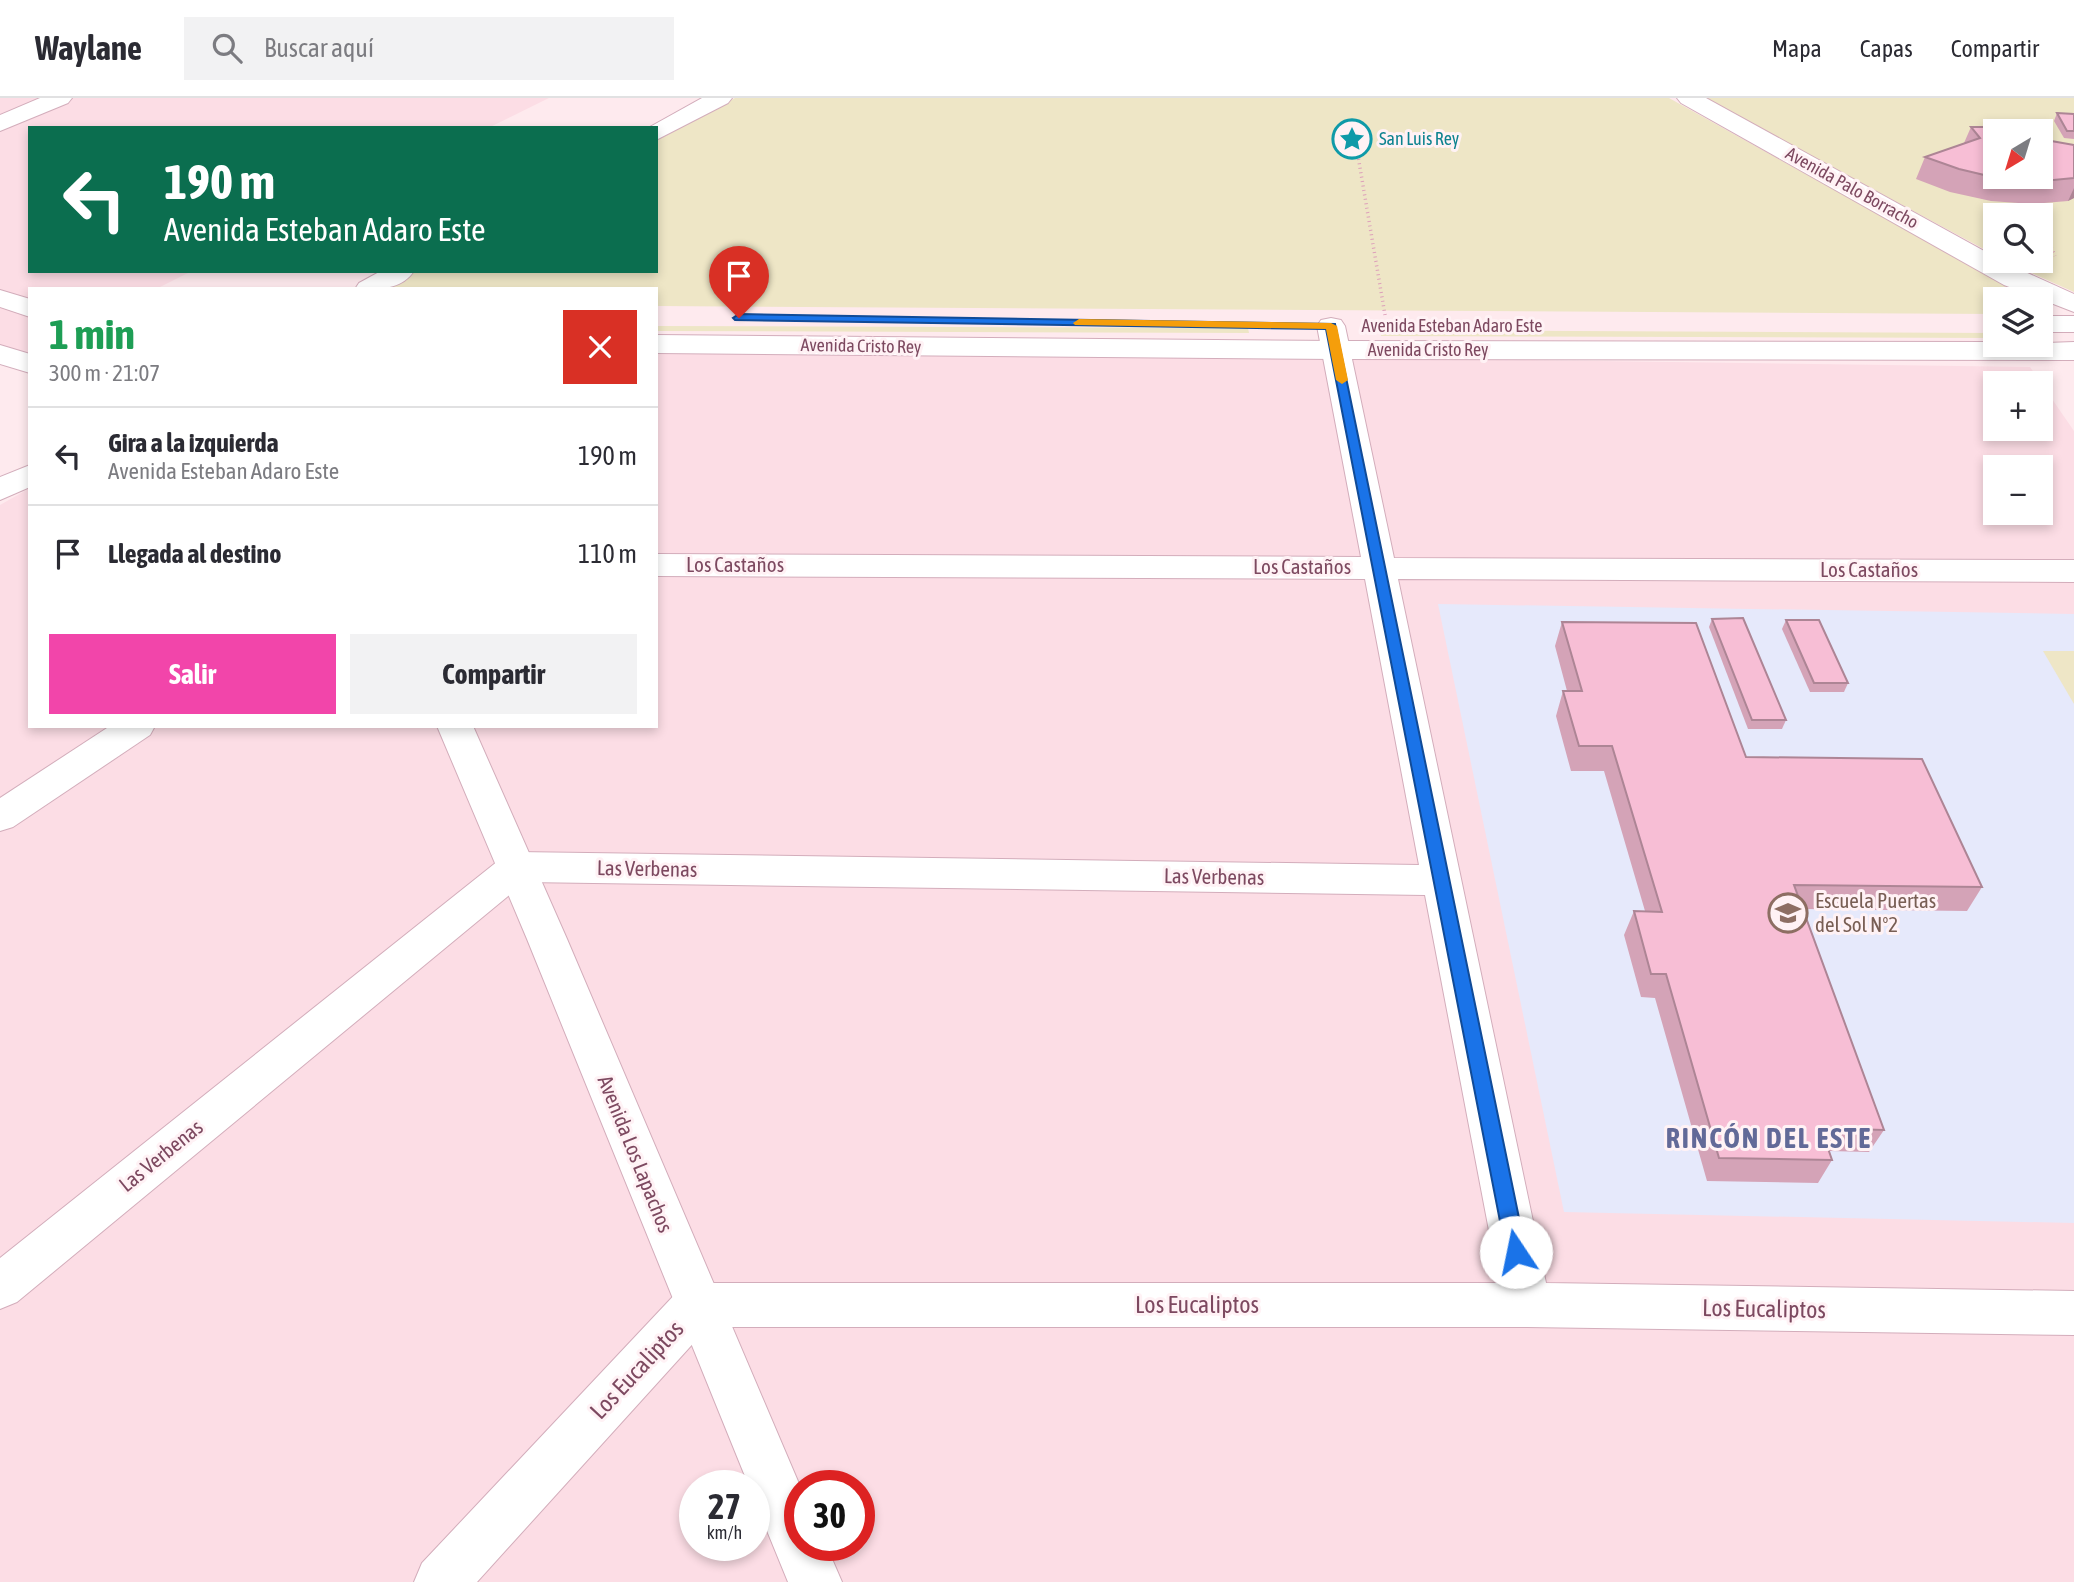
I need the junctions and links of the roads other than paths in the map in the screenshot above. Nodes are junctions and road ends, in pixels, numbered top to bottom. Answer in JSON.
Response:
{"nodes":[{"id":1,"x":60,"y":98,"type":"edge"},
{"id":2,"x":720,"y":98,"type":"edge"},
{"id":3,"x":1689,"y":98,"type":"edge"},
{"id":4,"x":0,"y":124,"type":"edge"},
{"id":5,"x":658,"y":132,"type":"edge"},
{"id":6,"x":397,"y":273,"type":"edge"},
{"id":7,"x":2014,"y":279,"type":"junction"},
{"id":8,"x":373,"y":287,"type":"edge"},
{"id":9,"x":2022,"y":287,"type":"edge"},
{"id":10,"x":2074,"y":304,"type":"edge"},
{"id":11,"x":864,"y":320,"type":"dead end"},
{"id":12,"x":2053,"y":321,"type":"edge"},
{"id":13,"x":1884,"y":324,"type":"dead end"},
{"id":14,"x":1333,"y":338,"type":"junction"},
{"id":15,"x":658,"y":344,"type":"edge"},
{"id":16,"x":0,"y":354,"type":"edge"},
{"id":17,"x":2070,"y":356,"type":"edge"},
{"id":18,"x":28,"y":363,"type":"edge"},
{"id":19,"x":28,"y":475,"type":"edge"},
{"id":20,"x":0,"y":490,"type":"edge"},
{"id":21,"x":658,"y":565,"type":"edge"},
{"id":22,"x":1380,"y":567,"type":"junction"},
{"id":23,"x":2074,"y":571,"type":"edge"},
{"id":24,"x":134,"y":728,"type":"edge"},
{"id":25,"x":456,"y":728,"type":"edge"},
{"id":26,"x":0,"y":817,"type":"edge"},
{"id":27,"x":517,"y":867,"type":"junction"},
{"id":28,"x":1442,"y":880,"type":"junction"},
{"id":29,"x":0,"y":1287,"type":"edge"},
{"id":30,"x":697,"y":1305,"type":"junction"},
{"id":31,"x":1527,"y":1305,"type":"junction"},
{"id":32,"x":2074,"y":1313,"type":"edge"},
{"id":33,"x":441,"y":1582,"type":"edge"},
{"id":34,"x":815,"y":1582,"type":"edge"}],
"edges":[{"from":1,"to":4,"type":"street"},
{"from":2,"to":5,"type":"street"},
{"from":3,"to":7,"type":"street","name":"Avenida Palo Borracho"},
{"from":6,"to":8,"type":"street"},
{"from":7,"to":9,"type":"street","name":"Avenida Palo Borracho"},
{"from":7,"to":10,"type":"street","name":"Avenida Palo Borracho"},
{"from":11,"to":14,"type":"street","name":"Avenida Esteban Adaro Este"},
{"from":12,"to":17,"type":"street"},
{"from":13,"to":14,"type":"street","name":"Avenida Esteban Adaro Este"},
{"from":14,"to":15,"type":"street","name":"Avenida Cristo Rey"},
{"from":14,"to":17,"type":"street","name":"Avenida Cristo Rey"},
{"from":14,"to":22,"type":"street"},
{"from":16,"to":18,"type":"street"},
{"from":19,"to":20,"type":"street"},
{"from":21,"to":22,"type":"street","name":"Los Castaños"},
{"from":22,"to":23,"type":"street","name":"Los Castaños"},
{"from":22,"to":28,"type":"street"},
{"from":24,"to":26,"type":"street"},
{"from":25,"to":27,"type":"street","name":"Avenida Los Lapachos"},
{"from":27,"to":28,"type":"street","name":"Las Verbenas"},
{"from":27,"to":29,"type":"street","name":"Las Verbenas"},
{"from":27,"to":30,"type":"street","name":"Avenida Los Lapachos"},
{"from":28,"to":31,"type":"street"},
{"from":30,"to":31,"type":"street","name":"Los Eucaliptos"},
{"from":30,"to":33,"type":"street","name":"Los Eucaliptos"},
{"from":30,"to":34,"type":"street","name":"Avenida Los Lapachos"},
{"from":31,"to":32,"type":"street","name":"Los Eucaliptos"}]}
